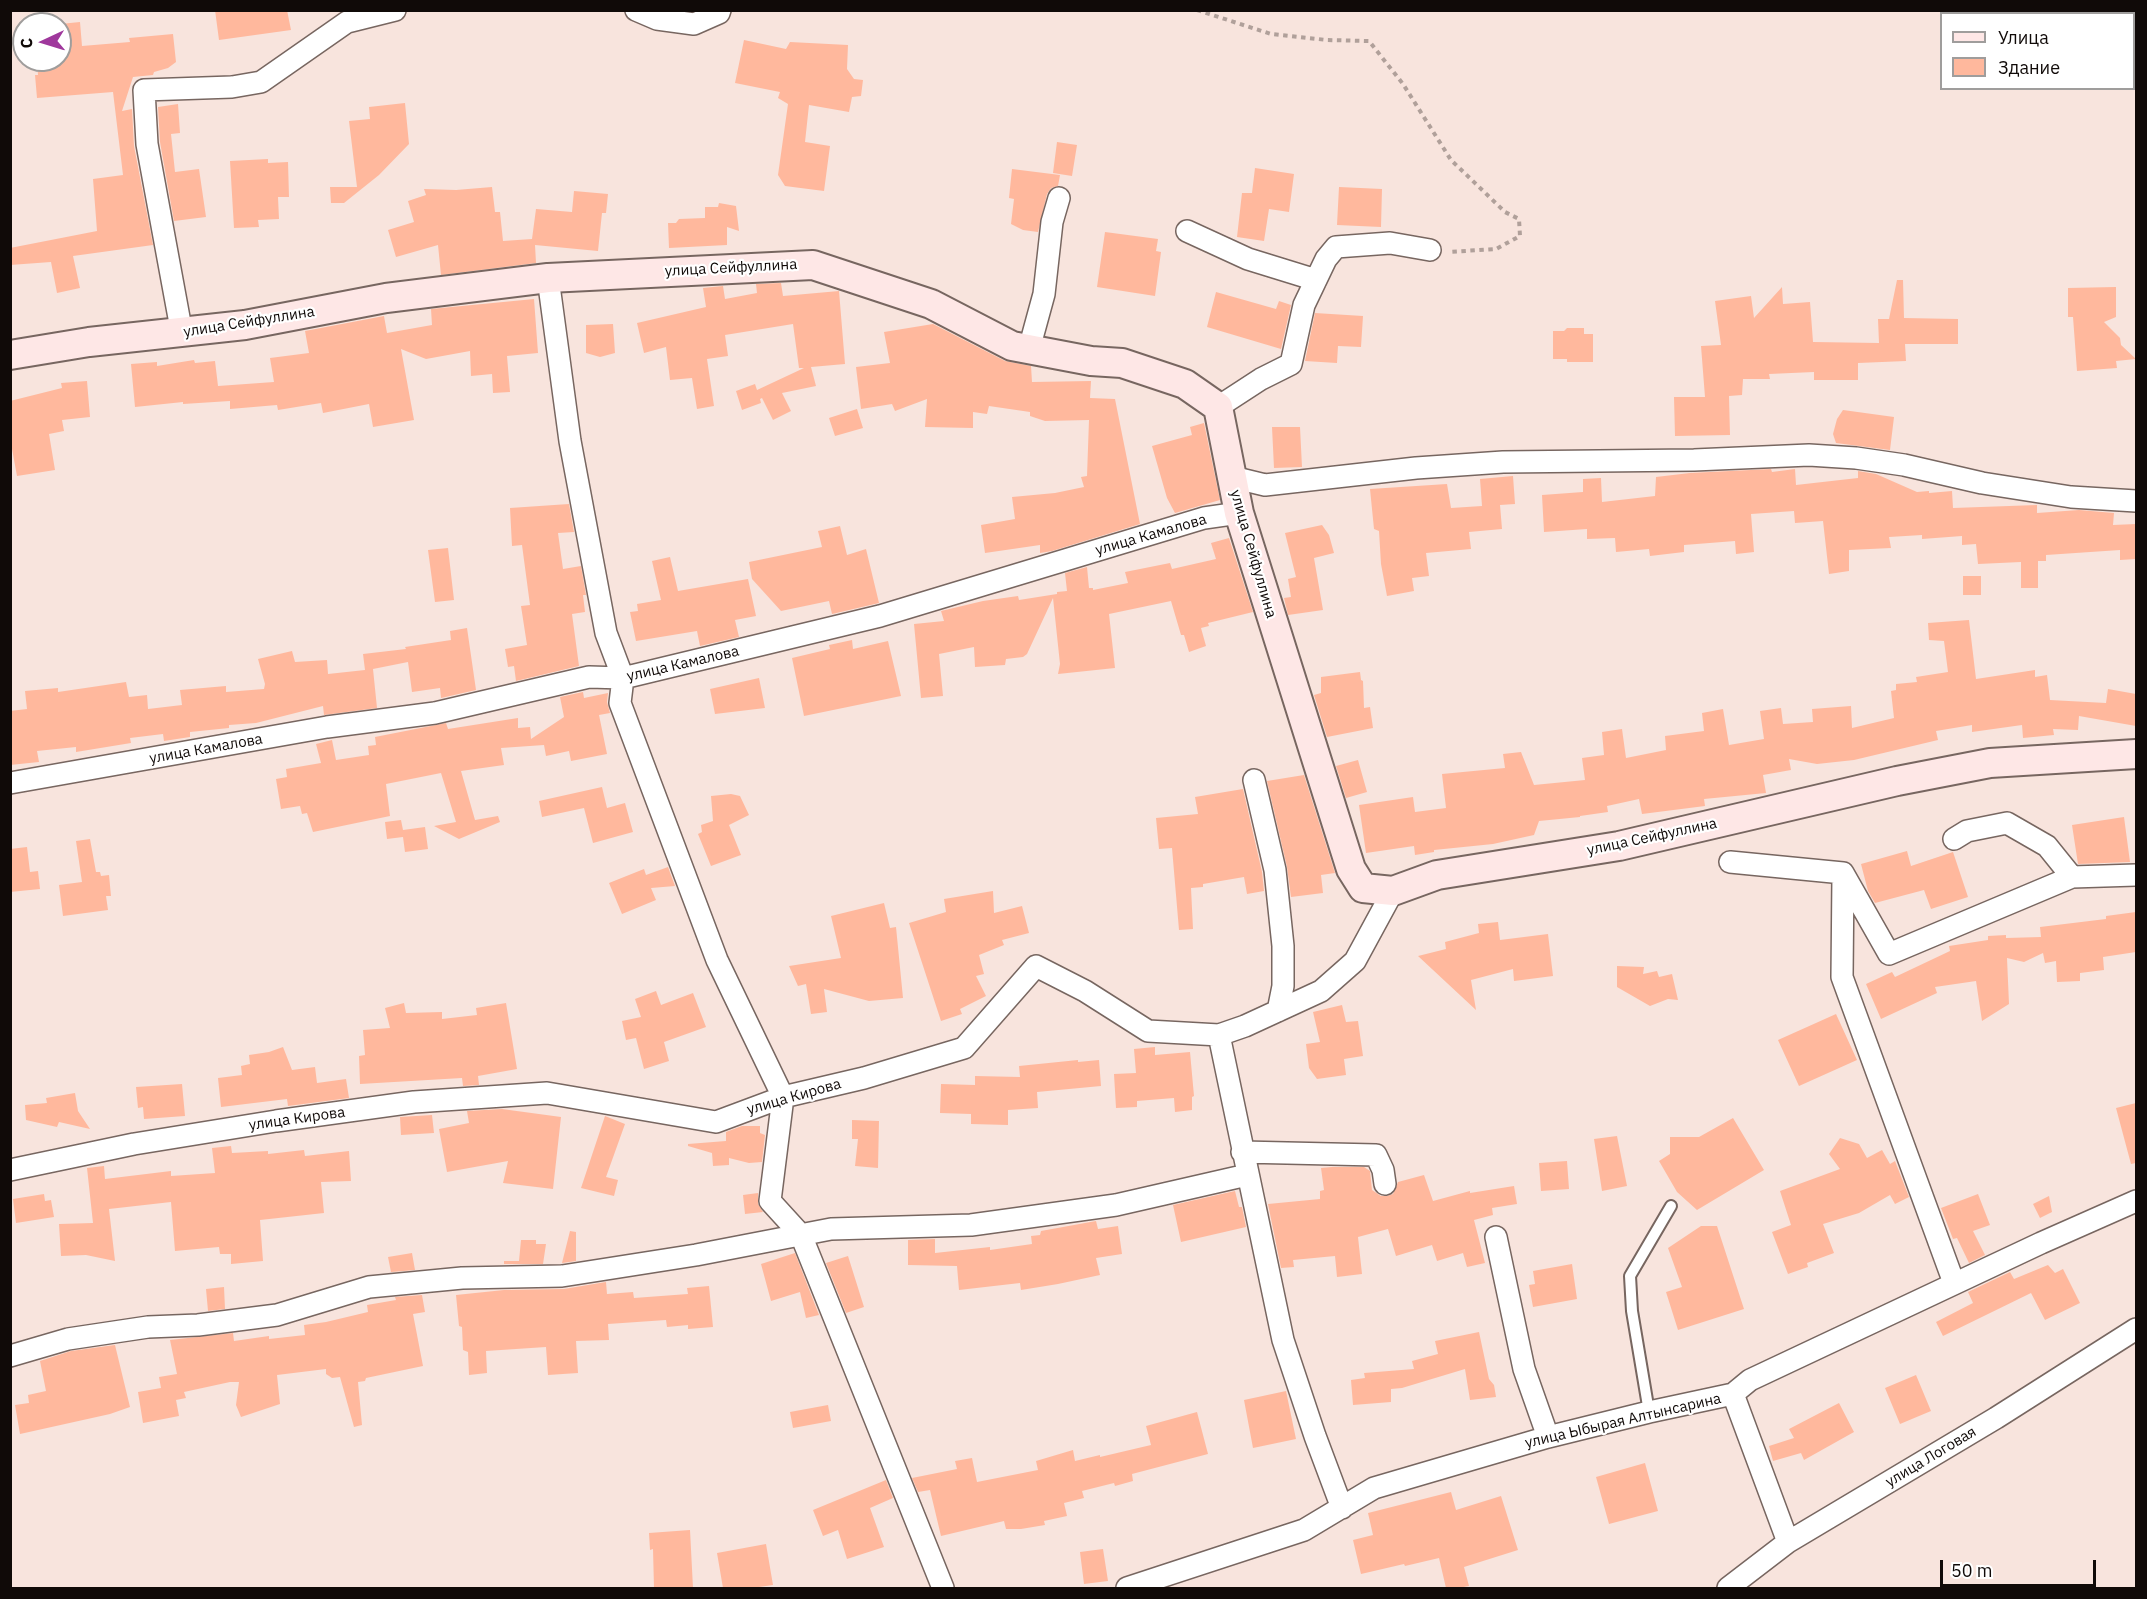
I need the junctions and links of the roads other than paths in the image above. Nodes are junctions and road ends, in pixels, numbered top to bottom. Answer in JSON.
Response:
{"nodes":[{"id":1,"x":396,"y":10,"type":"edge"},
{"id":2,"x":636,"y":10,"type":"edge"},
{"id":3,"x":720,"y":10,"type":"edge"},
{"id":4,"x":1059,"y":198,"type":"dead end"},
{"id":5,"x":1187,"y":231,"type":"dead end"},
{"id":6,"x":1430,"y":250,"type":"road end"},
{"id":7,"x":548,"y":278,"type":"junction"},
{"id":8,"x":1316,"y":280,"type":"junction"},
{"id":9,"x":182,"y":334,"type":"junction"},
{"id":10,"x":1029,"y":349,"type":"junction"},
{"id":11,"x":10,"y":355,"type":"edge"},
{"id":12,"x":1218,"y":407,"type":"junction"},
{"id":13,"x":1232,"y":477,"type":"junction"},
{"id":14,"x":2136,"y":501,"type":"edge"},
{"id":15,"x":1239,"y":513,"type":"junction"},
{"id":16,"x":623,"y":678,"type":"junction"},
{"id":17,"x":2136,"y":754,"type":"edge"},
{"id":18,"x":1254,"y":780,"type":"dead end"},
{"id":19,"x":10,"y":783,"type":"edge"},
{"id":20,"x":1954,"y":839,"type":"dead end"},
{"id":21,"x":1730,"y":862,"type":"dead end"},
{"id":22,"x":1843,"y":873,"type":"junction"},
{"id":23,"x":2136,"y":875,"type":"edge"},
{"id":24,"x":2072,"y":877,"type":"junction"},
{"id":25,"x":1394,"y":891,"type":"junction"},
{"id":26,"x":1278,"y":1011,"type":"junction"},
{"id":27,"x":1219,"y":1035,"type":"junction"},
{"id":28,"x":783,"y":1097,"type":"junction"},
{"id":29,"x":1242,"y":1152,"type":"junction"},
{"id":30,"x":10,"y":1170,"type":"edge"},
{"id":31,"x":1247,"y":1175,"type":"junction"},
{"id":32,"x":1385,"y":1184,"type":"dead end"},
{"id":33,"x":2136,"y":1201,"type":"edge"},
{"id":34,"x":1671,"y":1206,"type":"dead end"},
{"id":35,"x":801,"y":1235,"type":"junction"},
{"id":36,"x":1496,"y":1238,"type":"dead end"},
{"id":37,"x":1954,"y":1283,"type":"junction"},
{"id":38,"x":2136,"y":1329,"type":"edge"},
{"id":39,"x":10,"y":1356,"type":"edge"},
{"id":40,"x":1733,"y":1394,"type":"junction"},
{"id":41,"x":1649,"y":1412,"type":"junction"},
{"id":42,"x":1548,"y":1437,"type":"junction"},
{"id":43,"x":1342,"y":1508,"type":"junction"},
{"id":44,"x":1788,"y":1542,"type":"junction"},
{"id":45,"x":943,"y":1588,"type":"edge"},
{"id":46,"x":1127,"y":1588,"type":"edge"},
{"id":47,"x":1728,"y":1588,"type":"edge"}],
"edges":[{"from":1,"to":9,"type":"street"},
{"from":2,"to":3,"type":"street"},
{"from":4,"to":10,"type":"street"},
{"from":5,"to":8,"type":"street"},
{"from":6,"to":8,"type":"street"},
{"from":7,"to":9,"type":"street","name":"улица Сейфуллина"},
{"from":7,"to":10,"type":"street","name":"улица Сейфуллина"},
{"from":7,"to":16,"type":"street"},
{"from":8,"to":12,"type":"street"},
{"from":9,"to":11,"type":"street","name":"улица Сейфуллина"},
{"from":10,"to":12,"type":"street","name":"улица Сейфуллина"},
{"from":12,"to":13,"type":"street","name":"улица Сейфуллина"},
{"from":13,"to":14,"type":"street"},
{"from":13,"to":15,"type":"street","name":"улица Сейфуллина"},
{"from":15,"to":16,"type":"street","name":"улица Камалова"},
{"from":15,"to":25,"type":"street","name":"улица Сейфуллина"},
{"from":16,"to":19,"type":"street","name":"улица Камалова"},
{"from":16,"to":28,"type":"street"},
{"from":17,"to":25,"type":"street","name":"улица Сейфуллина"},
{"from":18,"to":26,"type":"street"},
{"from":20,"to":24,"type":"street"},
{"from":21,"to":22,"type":"street"},
{"from":22,"to":24,"type":"street"},
{"from":22,"to":37,"type":"street"},
{"from":23,"to":24,"type":"street"},
{"from":25,"to":26,"type":"street","name":"улица Кирова"},
{"from":26,"to":27,"type":"street","name":"улица Кирова"},
{"from":27,"to":28,"type":"street","name":"улица Кирова"},
{"from":27,"to":29,"type":"street"},
{"from":28,"to":30,"type":"street","name":"улица Кирова"},
{"from":28,"to":35,"type":"street"},
{"from":29,"to":31,"type":"street"},
{"from":29,"to":32,"type":"street"},
{"from":31,"to":35,"type":"street"},
{"from":31,"to":43,"type":"street"},
{"from":33,"to":37,"type":"street","name":"улица Ыбырая Алтынсарина"},
{"from":34,"to":41,"type":"lane"},
{"from":35,"to":39,"type":"street"},
{"from":35,"to":45,"type":"street"},
{"from":36,"to":42,"type":"street"},
{"from":37,"to":40,"type":"street","name":"улица Ыбырая Алтынсарина"},
{"from":38,"to":44,"type":"street","name":"улица Логовая"},
{"from":40,"to":41,"type":"street","name":"улица Ыбырая Алтынсарина"},
{"from":40,"to":44,"type":"street"},
{"from":41,"to":42,"type":"street","name":"улица Ыбырая Алтынсарина"},
{"from":42,"to":43,"type":"street","name":"улица Ыбырая Алтынсарина"},
{"from":43,"to":46,"type":"street","name":"улица Ыбырая Алтынсарина"},
{"from":44,"to":47,"type":"street","name":"улица Логовая"}]}
